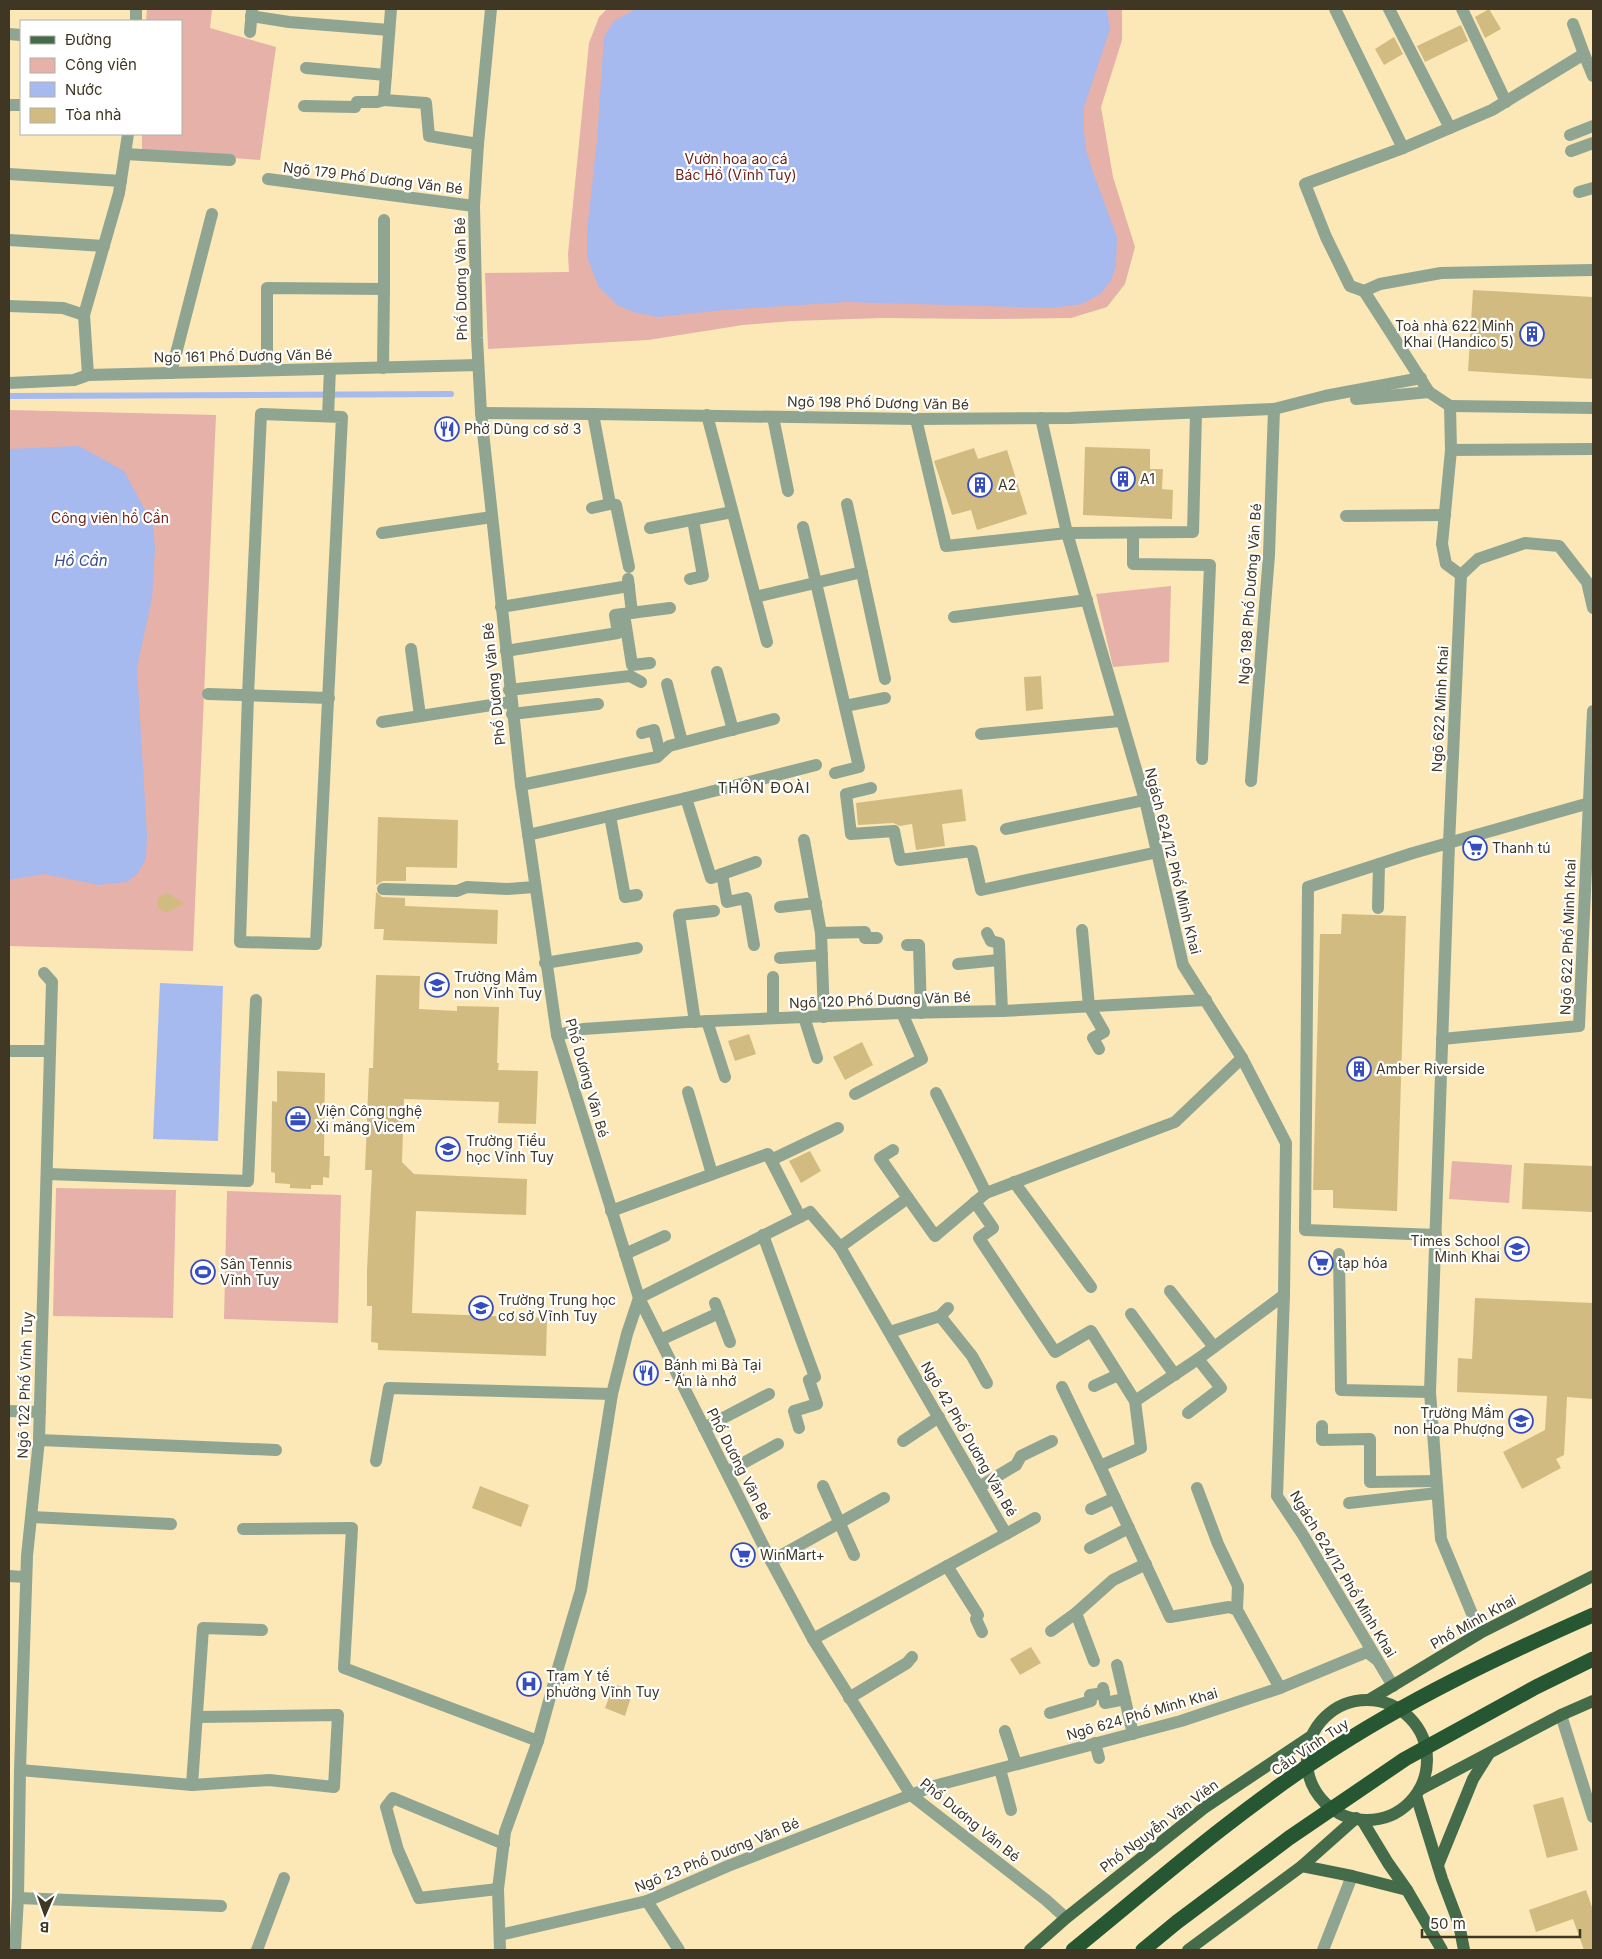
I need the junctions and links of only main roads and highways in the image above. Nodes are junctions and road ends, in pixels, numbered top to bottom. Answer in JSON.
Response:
{"nodes":[{"id":1,"x":1593,"y":1576,"type":"edge"},
{"id":2,"x":1593,"y":1615,"type":"edge"},
{"id":3,"x":1593,"y":1659,"type":"edge"},
{"id":4,"x":1369,"y":1700,"type":"junction"},
{"id":5,"x":1593,"y":1701,"type":"edge"},
{"id":6,"x":1312,"y":1735,"type":"junction"},
{"id":7,"x":1488,"y":1755,"type":"junction"},
{"id":8,"x":1418,"y":1792,"type":"junction"},
{"id":9,"x":1359,"y":1819,"type":"junction"},
{"id":10,"x":1438,"y":1865,"type":"junction"},
{"id":11,"x":1302,"y":1866,"type":"junction"},
{"id":12,"x":1407,"y":1890,"type":"junction"},
{"id":13,"x":1030,"y":1950,"type":"edge"},
{"id":14,"x":1073,"y":1950,"type":"edge"},
{"id":15,"x":1143,"y":1950,"type":"edge"},
{"id":16,"x":1188,"y":1950,"type":"edge"},
{"id":17,"x":1442,"y":1950,"type":"edge"},
{"id":18,"x":1464,"y":1950,"type":"edge"}],
"edges":[{"from":1,"to":4,"type":"main road","name":"Phố Minh Khai"},
{"from":2,"to":14,"type":"highway","name":"Cầu Vĩnh Tuy","bridge":true},
{"from":3,"to":15,"type":"highway","bridge":true},
{"from":4,"to":6,"type":"main road"},
{"from":4,"to":8,"type":"main road"},
{"from":5,"to":7,"type":"main road"},
{"from":6,"to":9,"type":"main road"},
{"from":6,"to":13,"type":"main road","name":"Phố Nguyễn Văn Viên"},
{"from":7,"to":8,"type":"main road"},
{"from":7,"to":10,"type":"main road"},
{"from":8,"to":9,"type":"main road"},
{"from":8,"to":10,"type":"main road"},
{"from":9,"to":11,"type":"main road"},
{"from":9,"to":12,"type":"main road"},
{"from":10,"to":18,"type":"main road"},
{"from":11,"to":12,"type":"main road"},
{"from":11,"to":16,"type":"main road"},
{"from":12,"to":17,"type":"main road"}]}
